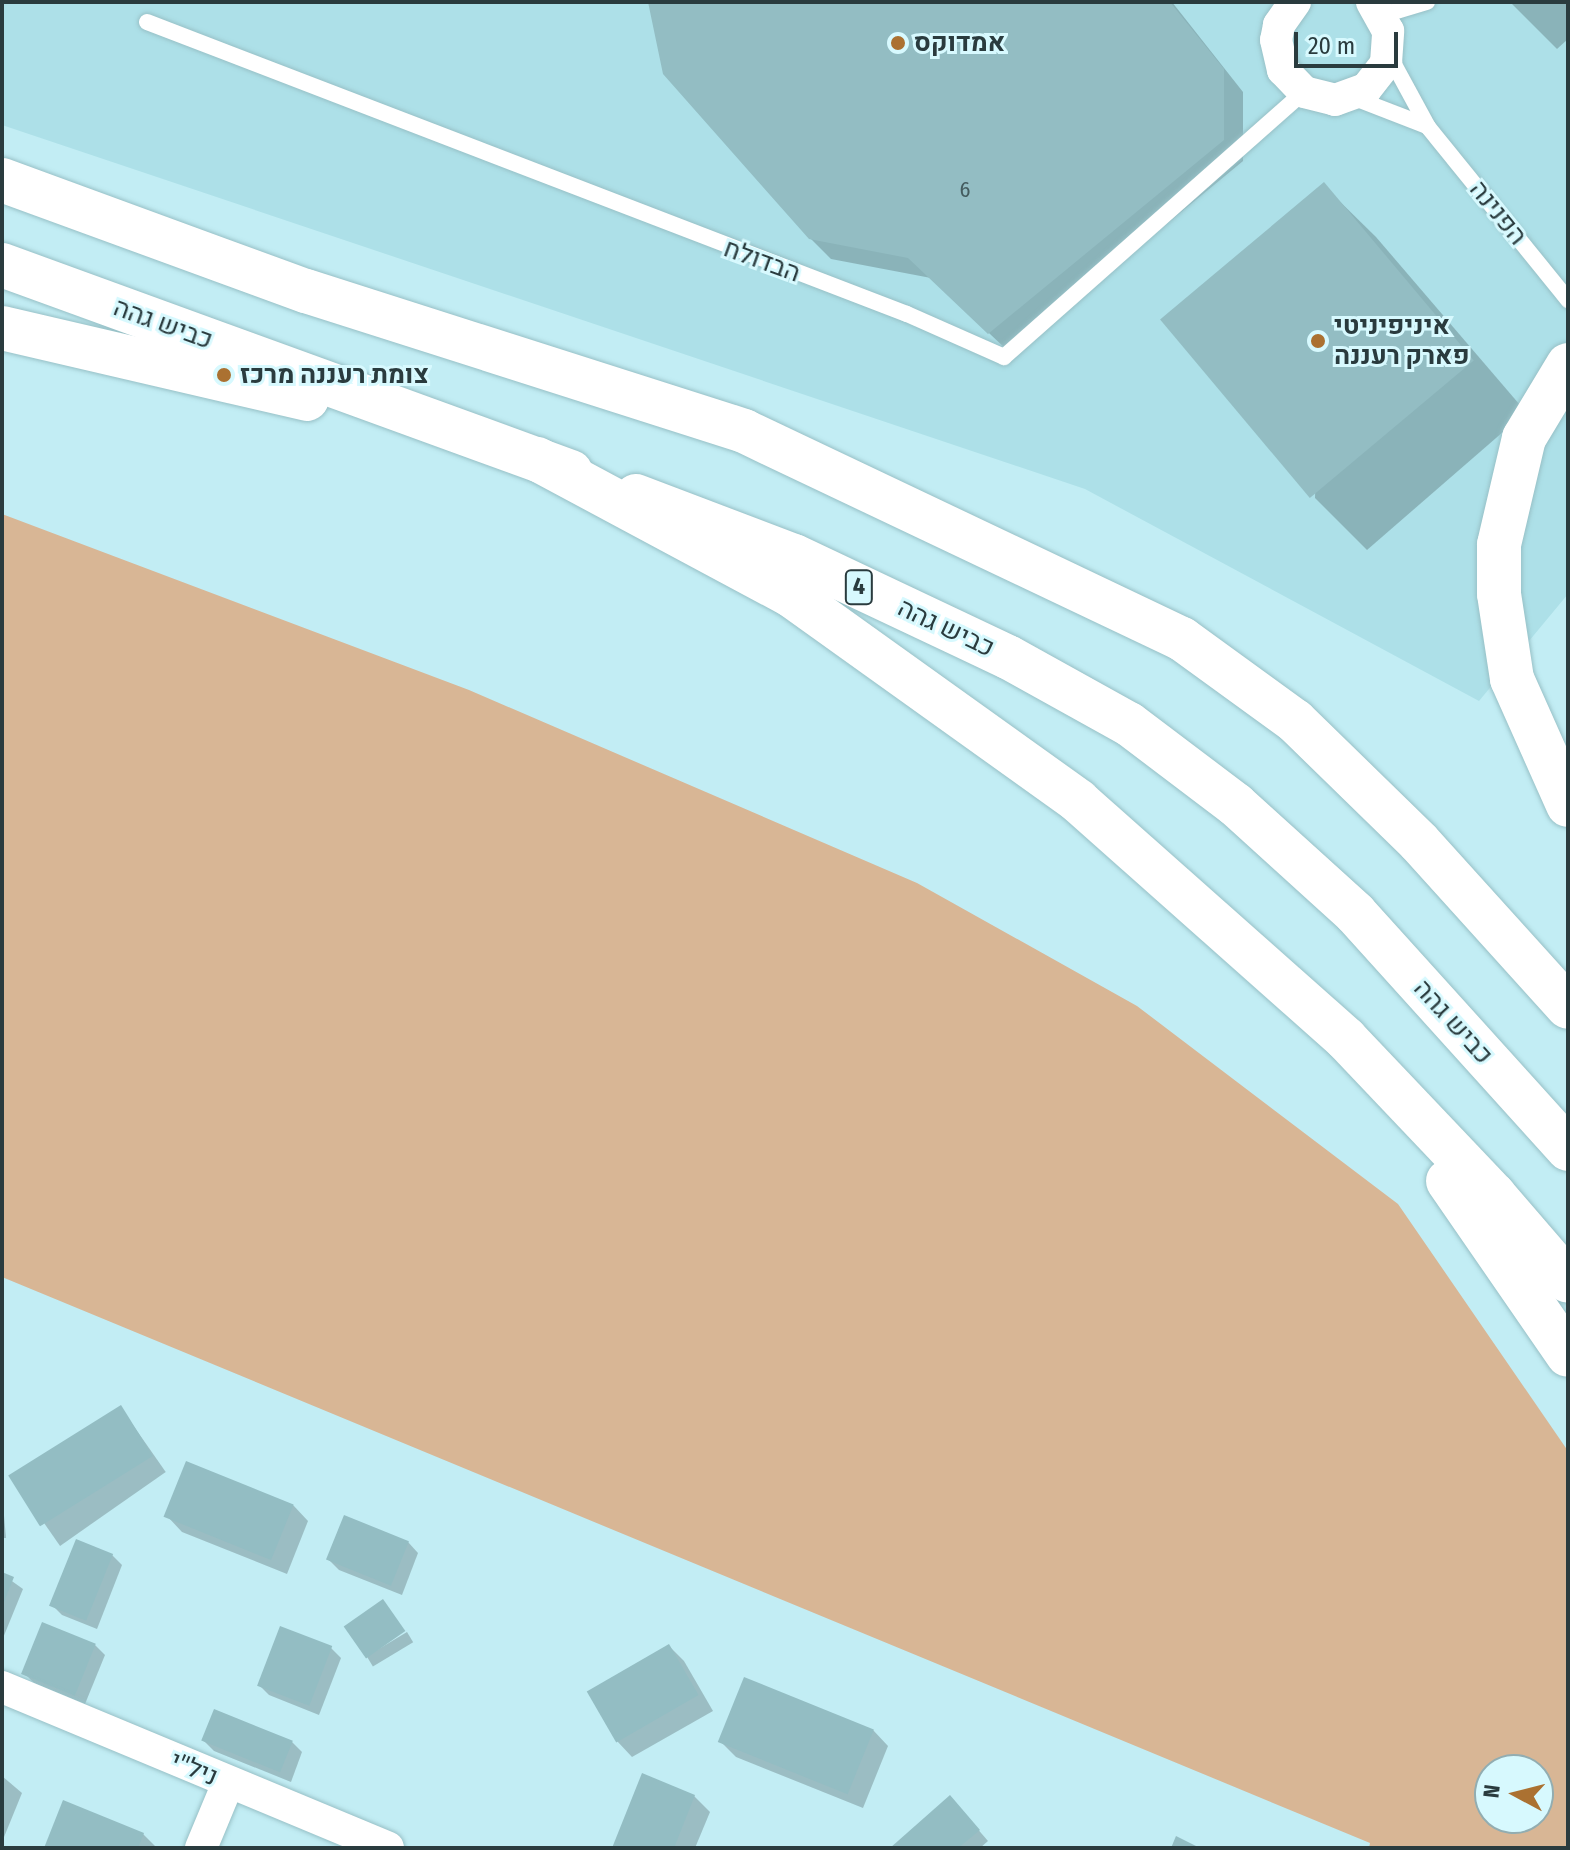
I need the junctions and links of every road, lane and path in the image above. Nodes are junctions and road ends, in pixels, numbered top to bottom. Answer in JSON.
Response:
{"nodes":[{"id":1,"x":1427,"y":2,"type":"edge"},
{"id":2,"x":1378,"y":9,"type":"edge"},
{"id":3,"x":1281,"y":10,"type":"edge"},
{"id":4,"x":147,"y":22,"type":"dead end"},
{"id":5,"x":1389,"y":52,"type":"junction"},
{"id":6,"x":1304,"y":92,"type":"junction"},
{"id":7,"x":1352,"y":96,"type":"junction"},
{"id":8,"x":1428,"y":127,"type":"junction"},
{"id":9,"x":2,"y":180,"type":"edge"},
{"id":10,"x":2,"y":265,"type":"edge"},
{"id":11,"x":1568,"y":300,"type":"edge"},
{"id":12,"x":2,"y":328,"type":"edge"},
{"id":13,"x":1568,"y":365,"type":"edge"},
{"id":14,"x":416,"y":417,"type":"junction"},
{"id":15,"x":537,"y":459,"type":"junction"},
{"id":16,"x":1568,"y":805,"type":"edge"},
{"id":17,"x":1568,"y":1007,"type":"edge"},
{"id":18,"x":1346,"y":1039,"type":"junction"},
{"id":19,"x":1568,"y":1149,"type":"edge"},
{"id":20,"x":1568,"y":1281,"type":"edge"},
{"id":21,"x":1568,"y":1355,"type":"edge"},
{"id":22,"x":2,"y":1687,"type":"edge"},
{"id":23,"x":228,"y":1783,"type":"junction"},
{"id":24,"x":201,"y":1848,"type":"edge"},
{"id":25,"x":388,"y":1848,"type":"edge"}],
"edges":[{"from":1,"to":2,"type":"lane"},
{"from":2,"to":5,"type":"street"},
{"from":3,"to":6,"type":"street"},
{"from":4,"to":6,"type":"lane","name":"הבדולח"},
{"from":5,"to":7,"type":"street"},
{"from":5,"to":8,"type":"lane","name":"הפנינה"},
{"from":6,"to":7,"type":"street"},
{"from":7,"to":8,"type":"lane","name":"הפנינה"},
{"from":8,"to":11,"type":"lane","name":"הפנינה"},
{"from":9,"to":17,"type":"highway"},
{"from":10,"to":14,"type":"highway","name":"כביש גהה","number":"4"},
{"from":12,"to":14,"type":"highway"},
{"from":13,"to":16,"type":"highway"},
{"from":14,"to":15,"type":"highway","name":"כביש גהה","number":"4"},
{"from":15,"to":18,"type":"highway"},
{"from":15,"to":19,"type":"highway","name":"כביש גהה","number":"4"},
{"from":18,"to":20,"type":"highway"},
{"from":18,"to":21,"type":"highway"},
{"from":22,"to":23,"type":"street","name":"ניל\"י"},
{"from":23,"to":24,"type":"street"},
{"from":23,"to":25,"type":"street","name":"ניל\"י"}]}
